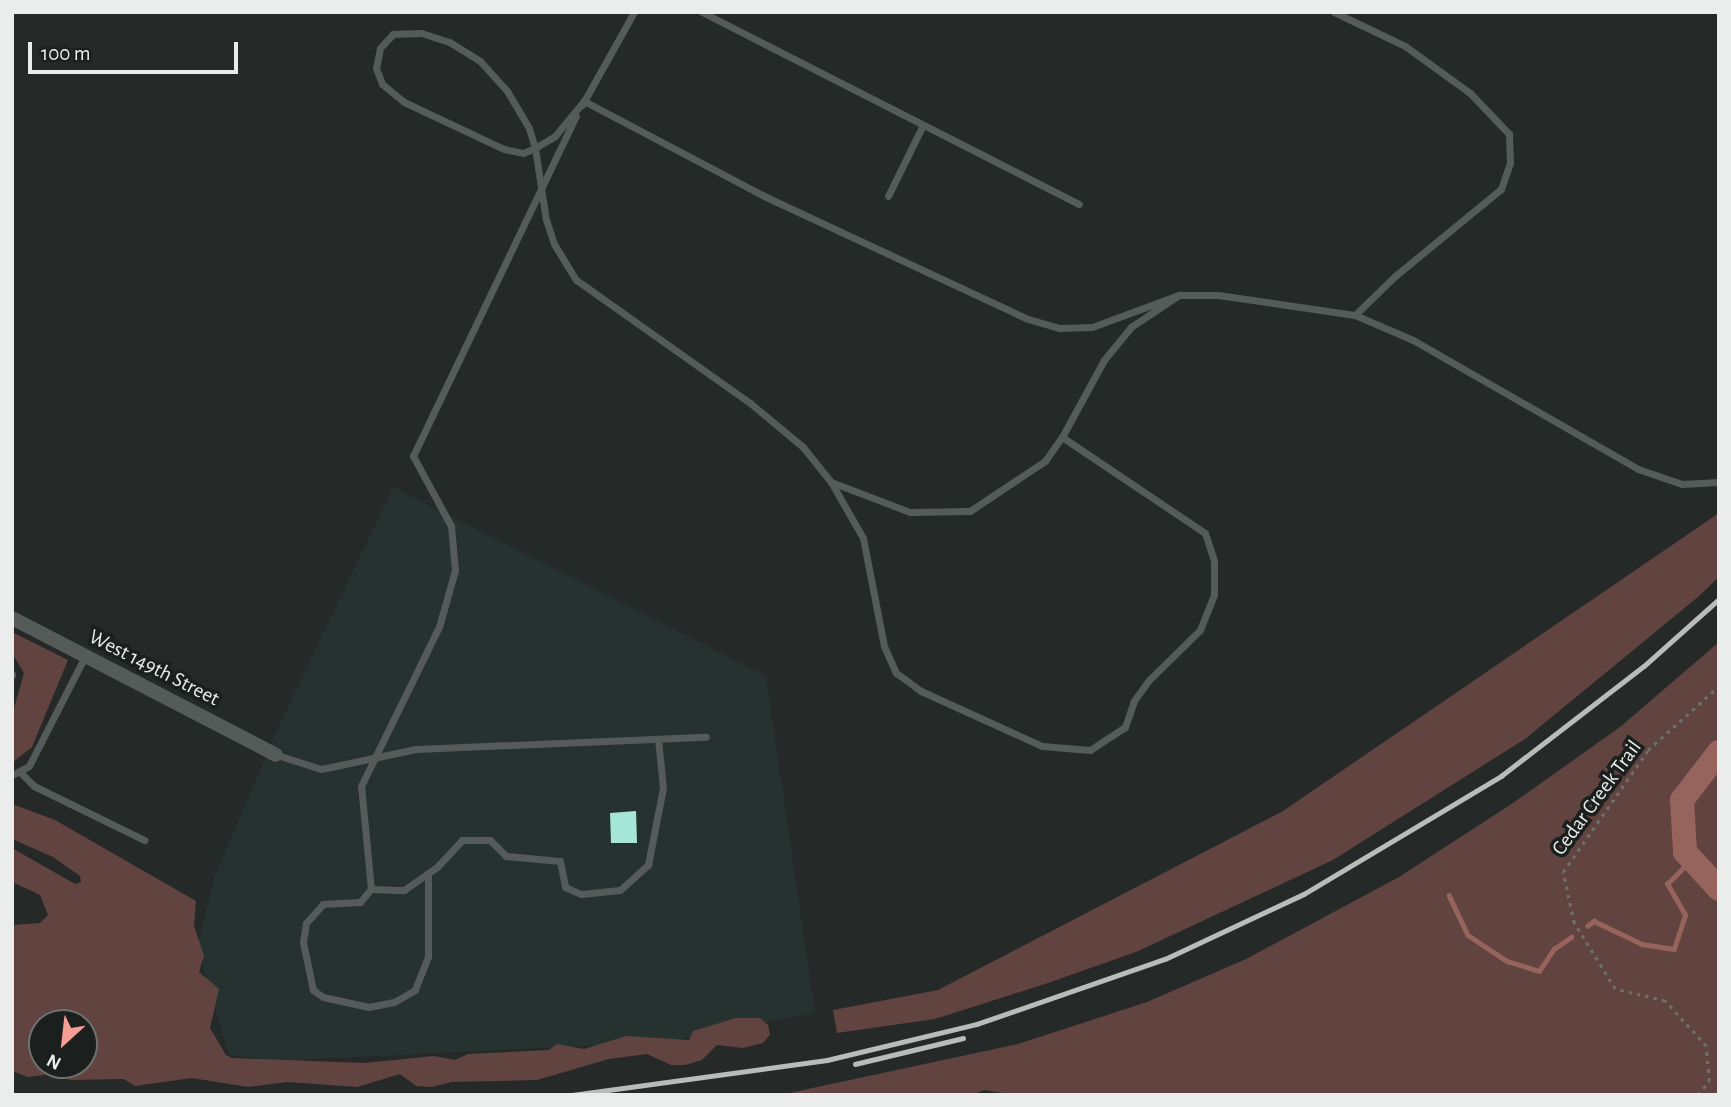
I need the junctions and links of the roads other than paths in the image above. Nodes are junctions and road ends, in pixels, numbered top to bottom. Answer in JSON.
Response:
{"nodes":[{"id":1,"x":634,"y":12,"type":"edge"},
{"id":2,"x":702,"y":12,"type":"edge"},
{"id":3,"x":1334,"y":12,"type":"edge"},
{"id":4,"x":584,"y":101,"type":"junction"},
{"id":5,"x":923,"y":125,"type":"junction"},
{"id":6,"x":535,"y":148,"type":"junction"},
{"id":7,"x":541,"y":187,"type":"junction"},
{"id":8,"x":888,"y":196,"type":"dead end"},
{"id":9,"x":1079,"y":204,"type":"dead end"},
{"id":10,"x":1179,"y":295,"type":"junction"},
{"id":11,"x":1355,"y":315,"type":"junction"},
{"id":12,"x":1062,"y":437,"type":"junction"},
{"id":13,"x":831,"y":482,"type":"junction"},
{"id":14,"x":1719,"y":482,"type":"edge"},
{"id":15,"x":12,"y":618,"type":"edge"},
{"id":16,"x":85,"y":656,"type":"junction"},
{"id":17,"x":706,"y":737,"type":"dead end"},
{"id":18,"x":658,"y":739,"type":"junction"},
{"id":19,"x":276,"y":755,"type":"joint"},
{"id":20,"x":373,"y":758,"type":"junction"},
{"id":21,"x":17,"y":774,"type":"edge"},
{"id":22,"x":144,"y":840,"type":"dead end"},
{"id":23,"x":428,"y":873,"type":"junction"},
{"id":24,"x":371,"y":890,"type":"junction"}],
"edges":[{"from":1,"to":4,"type":"lane"},
{"from":2,"to":5,"type":"lane"},
{"from":3,"to":11,"type":"lane"},
{"from":4,"to":6,"type":"lane"},
{"from":4,"to":7,"type":"lane"},
{"from":4,"to":10,"type":"lane"},
{"from":5,"to":8,"type":"lane"},
{"from":5,"to":9,"type":"lane"},
{"from":6,"to":6,"type":"lane"},
{"from":6,"to":7,"type":"lane"},
{"from":7,"to":13,"type":"lane"},
{"from":7,"to":20,"type":"lane"},
{"from":10,"to":11,"type":"lane"},
{"from":10,"to":12,"type":"lane"},
{"from":11,"to":14,"type":"lane"},
{"from":12,"to":13,"type":"lane"},
{"from":12,"to":13,"type":"lane"},
{"from":15,"to":16,"type":"street","name":"West 149th Street"},
{"from":16,"to":19,"type":"street","name":"West 149th Street"},
{"from":16,"to":21,"type":"lane"},
{"from":17,"to":18,"type":"lane"},
{"from":18,"to":20,"type":"lane"},
{"from":18,"to":23,"type":"lane"},
{"from":19,"to":20,"type":"lane"},
{"from":20,"to":24,"type":"lane"},
{"from":21,"to":22,"type":"lane"},
{"from":23,"to":24,"type":"lane"},
{"from":23,"to":24,"type":"lane"}]}
